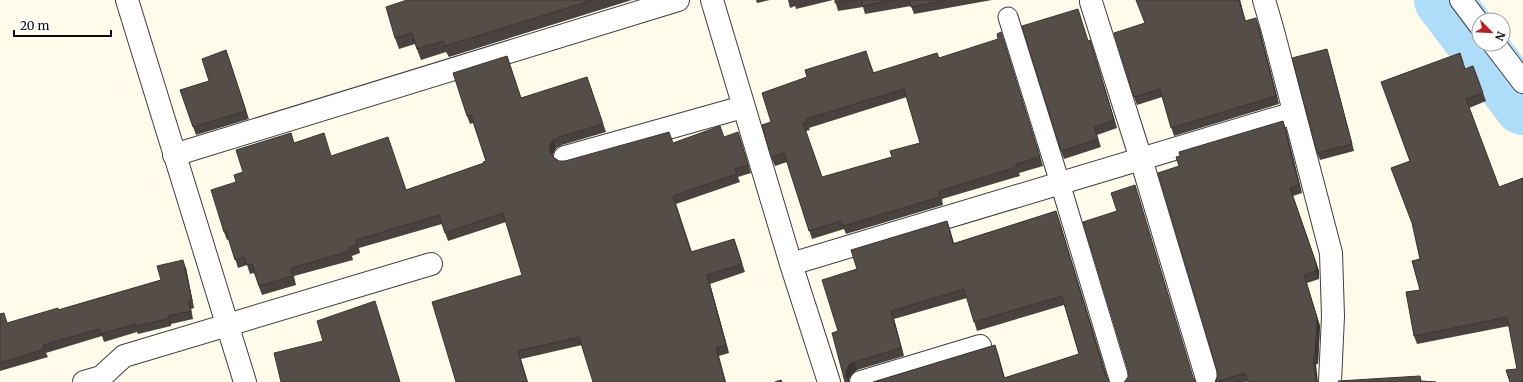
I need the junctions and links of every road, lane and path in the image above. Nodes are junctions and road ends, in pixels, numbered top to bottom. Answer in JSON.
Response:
{"nodes":[{"id":1,"x":127,"y":0,"type":"edge"},
{"id":2,"x":678,"y":0,"type":"edge"},
{"id":3,"x":712,"y":0,"type":"edge"},
{"id":4,"x":1264,"y":0,"type":"edge"},
{"id":5,"x":1461,"y":0,"type":"edge"},
{"id":6,"x":1091,"y":2,"type":"dead end"},
{"id":7,"x":1471,"y":13,"type":"edge"},
{"id":8,"x":1008,"y":17,"type":"dead end"},
{"id":9,"x":1500,"y":52,"type":"edge"},
{"id":10,"x":1523,"y":82,"type":"edge"},
{"id":11,"x":743,"y":107,"type":"junction"},
{"id":12,"x":1294,"y":113,"type":"junction"},
{"id":13,"x":174,"y":155,"type":"junction"},
{"id":14,"x":565,"y":157,"type":"dead end"},
{"id":15,"x":1141,"y":159,"type":"junction"},
{"id":16,"x":1060,"y":183,"type":"junction"},
{"id":17,"x":431,"y":264,"type":"dead end"},
{"id":18,"x":791,"y":264,"type":"junction"},
{"id":19,"x":227,"y":325,"type":"junction"},
{"id":20,"x":980,"y":346,"type":"dead end"},
{"id":21,"x":84,"y":382,"type":"edge"},
{"id":22,"x":245,"y":382,"type":"edge"},
{"id":23,"x":829,"y":382,"type":"edge"},
{"id":24,"x":861,"y":382,"type":"edge"},
{"id":25,"x":1120,"y":382,"type":"edge"},
{"id":26,"x":1208,"y":382,"type":"edge"},
{"id":27,"x":1330,"y":382,"type":"edge"}],
"edges":[{"from":1,"to":13,"type":"street"},
{"from":2,"to":13,"type":"street"},
{"from":3,"to":11,"type":"street"},
{"from":4,"to":12,"type":"street"},
{"from":5,"to":7,"type":"street"},
{"from":6,"to":15,"type":"street"},
{"from":8,"to":16,"type":"lane"},
{"from":9,"to":10,"type":"street"},
{"from":11,"to":14,"type":"street"},
{"from":11,"to":18,"type":"street"},
{"from":12,"to":15,"type":"street"},
{"from":12,"to":27,"type":"street"},
{"from":13,"to":19,"type":"street"},
{"from":15,"to":16,"type":"street"},
{"from":15,"to":26,"type":"street"},
{"from":16,"to":18,"type":"street"},
{"from":16,"to":25,"type":"lane"},
{"from":17,"to":19,"type":"street"},
{"from":18,"to":23,"type":"street"},
{"from":19,"to":21,"type":"street"},
{"from":19,"to":22,"type":"street"},
{"from":20,"to":24,"type":"street"}]}
